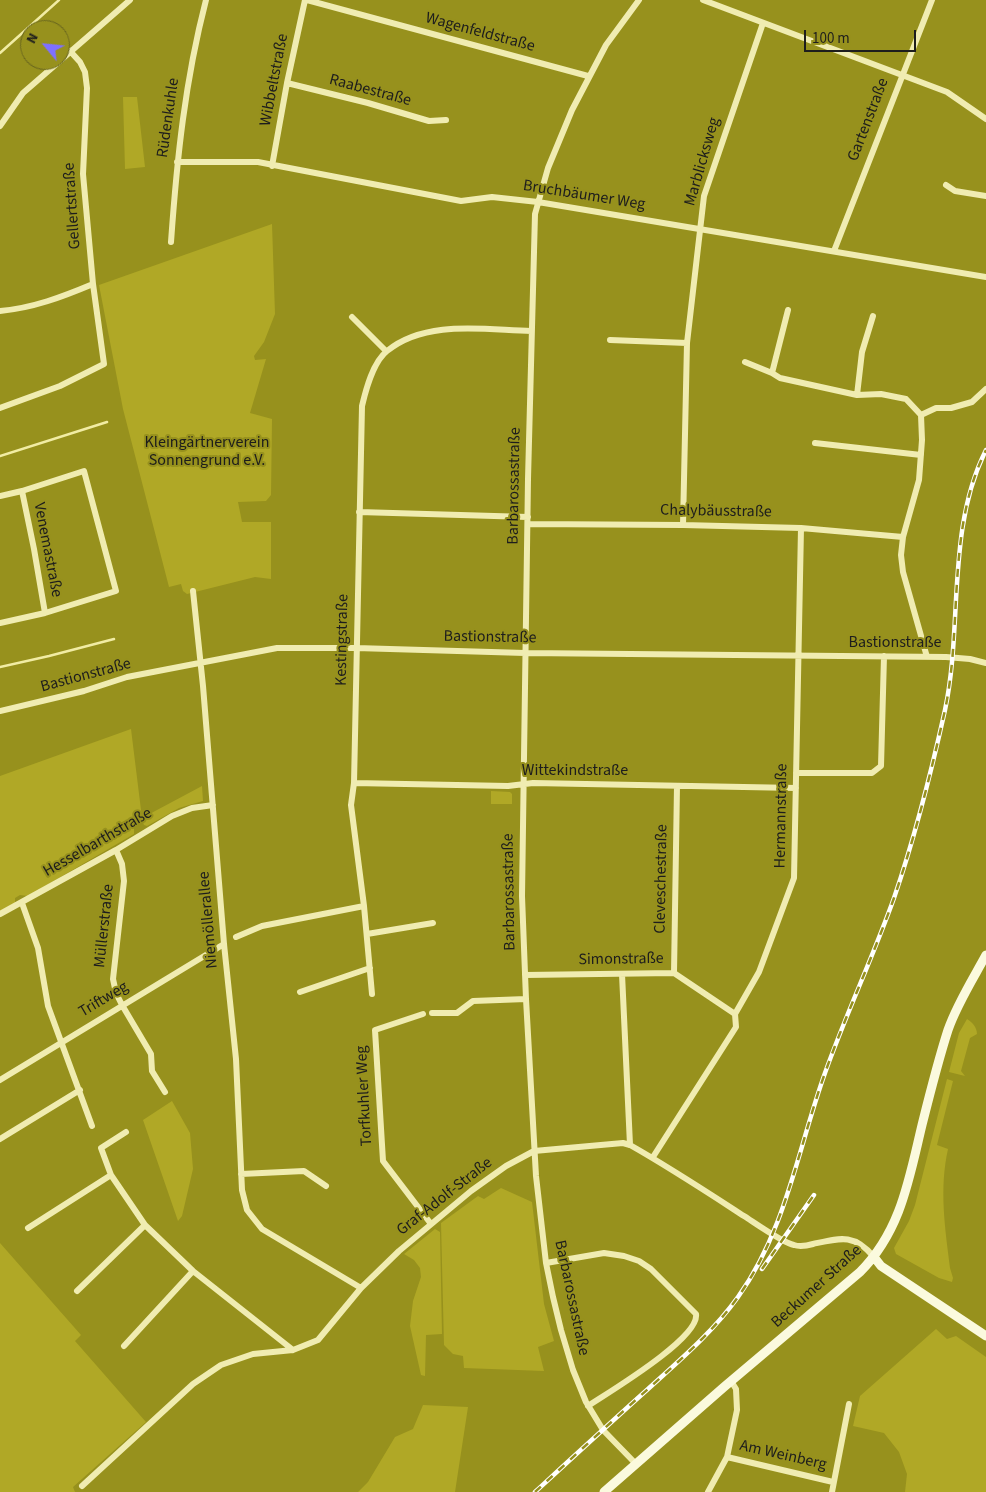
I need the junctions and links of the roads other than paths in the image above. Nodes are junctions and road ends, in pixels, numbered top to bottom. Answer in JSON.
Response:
{"nodes":[{"id":1,"x":130,"y":0,"type":"edge"},
{"id":2,"x":206,"y":0,"type":"edge"},
{"id":3,"x":306,"y":0,"type":"edge"},
{"id":4,"x":639,"y":0,"type":"edge"},
{"id":5,"x":703,"y":0,"type":"edge"},
{"id":6,"x":932,"y":0,"type":"edge"},
{"id":7,"x":762,"y":23,"type":"junction"},
{"id":8,"x":70,"y":51,"type":"joint"},
{"id":9,"x":49,"y":70,"type":"edge"},
{"id":10,"x":902,"y":74,"type":"junction"},
{"id":11,"x":588,"y":76,"type":"junction"},
{"id":12,"x":287,"y":83,"type":"junction"},
{"id":13,"x":986,"y":119,"type":"edge"},
{"id":14,"x":446,"y":120,"type":"dead end"},
{"id":15,"x":0,"y":126,"type":"edge"},
{"id":16,"x":177,"y":162,"type":"junction"},
{"id":17,"x":272,"y":166,"type":"junction"},
{"id":18,"x":946,"y":185,"type":"dead end"},
{"id":19,"x":986,"y":196,"type":"edge"},
{"id":20,"x":538,"y":202,"type":"junction"},
{"id":21,"x":700,"y":228,"type":"junction"},
{"id":22,"x":171,"y":242,"type":"dead end"},
{"id":23,"x":834,"y":251,"type":"junction"},
{"id":24,"x":986,"y":277,"type":"edge"},
{"id":25,"x":93,"y":284,"type":"junction"},
{"id":26,"x":788,"y":310,"type":"dead end"},
{"id":27,"x":0,"y":311,"type":"edge"},
{"id":28,"x":873,"y":316,"type":"dead end"},
{"id":29,"x":352,"y":317,"type":"dead end"},
{"id":30,"x":531,"y":331,"type":"junction"},
{"id":31,"x":610,"y":340,"type":"dead end"},
{"id":32,"x":687,"y":343,"type":"junction"},
{"id":33,"x":386,"y":351,"type":"junction"},
{"id":34,"x":745,"y":362,"type":"dead end"},
{"id":35,"x":772,"y":373,"type":"junction"},
{"id":36,"x":986,"y":389,"type":"edge"},
{"id":37,"x":858,"y":395,"type":"junction"},
{"id":38,"x":0,"y":408,"type":"edge"},
{"id":39,"x":921,"y":416,"type":"junction"},
{"id":40,"x":815,"y":443,"type":"dead end"},
{"id":41,"x":921,"y":455,"type":"junction"},
{"id":42,"x":22,"y":491,"type":"junction"},
{"id":43,"x":0,"y":496,"type":"edge"},
{"id":44,"x":359,"y":512,"type":"junction"},
{"id":45,"x":528,"y":520,"type":"junction"},
{"id":46,"x":683,"y":524,"type":"junction"},
{"id":47,"x":801,"y":528,"type":"junction"},
{"id":48,"x":903,"y":537,"type":"junction"},
{"id":49,"x":193,"y":591,"type":"dead end"},
{"id":50,"x":45,"y":614,"type":"junction"},
{"id":51,"x":0,"y":623,"type":"edge"},
{"id":52,"x":356,"y":648,"type":"junction"},
{"id":53,"x":525,"y":653,"type":"junction"},
{"id":54,"x":798,"y":656,"type":"junction"},
{"id":55,"x":884,"y":656,"type":"junction"},
{"id":56,"x":927,"y":656,"type":"junction"},
{"id":57,"x":986,"y":663,"type":"edge"},
{"id":58,"x":200,"y":664,"type":"junction"},
{"id":59,"x":0,"y":711,"type":"edge"},
{"id":60,"x":796,"y":773,"type":"junction"},
{"id":61,"x":354,"y":783,"type":"junction"},
{"id":62,"x":523,"y":784,"type":"junction"},
{"id":63,"x":677,"y":786,"type":"junction"},
{"id":64,"x":796,"y":788,"type":"junction"},
{"id":65,"x":213,"y":805,"type":"junction"},
{"id":66,"x":116,"y":850,"type":"junction"},
{"id":67,"x":22,"y":903,"type":"junction"},
{"id":68,"x":364,"y":906,"type":"junction"},
{"id":69,"x":0,"y":914,"type":"edge"},
{"id":70,"x":433,"y":923,"type":"dead end"},
{"id":71,"x":367,"y":934,"type":"junction"},
{"id":72,"x":236,"y":938,"type":"dead end"},
{"id":73,"x":224,"y":944,"type":"junction"},
{"id":74,"x":986,"y":955,"type":"edge"},
{"id":75,"x":370,"y":968,"type":"junction"},
{"id":76,"x":674,"y":973,"type":"junction"},
{"id":77,"x":622,"y":974,"type":"junction"},
{"id":78,"x":525,"y":975,"type":"junction"},
{"id":79,"x":300,"y":992,"type":"dead end"},
{"id":80,"x":372,"y":994,"type":"dead end"},
{"id":81,"x":526,"y":999,"type":"junction"},
{"id":82,"x":122,"y":1005,"type":"junction"},
{"id":83,"x":432,"y":1013,"type":"dead end"},
{"id":84,"x":423,"y":1014,"type":"dead end"},
{"id":85,"x":735,"y":1014,"type":"junction"},
{"id":86,"x":61,"y":1042,"type":"junction"},
{"id":87,"x":0,"y":1080,"type":"edge"},
{"id":88,"x":80,"y":1090,"type":"junction"},
{"id":89,"x":165,"y":1092,"type":"dead end"},
{"id":90,"x":92,"y":1126,"type":"dead end"},
{"id":91,"x":126,"y":1132,"type":"dead end"},
{"id":92,"x":0,"y":1139,"type":"edge"},
{"id":93,"x":630,"y":1145,"type":"junction"},
{"id":94,"x":534,"y":1152,"type":"junction"},
{"id":95,"x":653,"y":1157,"type":"junction"},
{"id":96,"x":241,"y":1174,"type":"junction"},
{"id":97,"x":111,"y":1175,"type":"junction"},
{"id":98,"x":326,"y":1186,"type":"dead end"},
{"id":99,"x":431,"y":1224,"type":"junction"},
{"id":100,"x":145,"y":1225,"type":"junction"},
{"id":101,"x":28,"y":1228,"type":"dead end"},
{"id":102,"x":874,"y":1257,"type":"junction"},
{"id":103,"x":546,"y":1263,"type":"junction"},
{"id":104,"x":193,"y":1271,"type":"junction"},
{"id":105,"x":361,"y":1288,"type":"junction"},
{"id":106,"x":77,"y":1291,"type":"dead end"},
{"id":107,"x":986,"y":1336,"type":"edge"},
{"id":108,"x":124,"y":1346,"type":"dead end"},
{"id":109,"x":294,"y":1350,"type":"junction"},
{"id":110,"x":731,"y":1381,"type":"junction"},
{"id":111,"x":849,"y":1404,"type":"dead end"},
{"id":112,"x":588,"y":1406,"type":"junction"},
{"id":113,"x":726,"y":1457,"type":"junction"},
{"id":114,"x":636,"y":1464,"type":"junction"},
{"id":115,"x":833,"y":1482,"type":"junction"},
{"id":116,"x":82,"y":1486,"type":"dead end"},
{"id":117,"x":604,"y":1492,"type":"edge"},
{"id":118,"x":708,"y":1492,"type":"edge"},
{"id":119,"x":832,"y":1492,"type":"edge"}],
"edges":[{"from":1,"to":8,"type":"street"},
{"from":2,"to":16,"type":"street","name":"Rüdenkuhle"},
{"from":3,"to":11,"type":"street","name":"Wagenfeldstraße"},
{"from":3,"to":12,"type":"street","name":"Wibbeltstraße"},
{"from":4,"to":11,"type":"street","name":"Barbarossastraße"},
{"from":5,"to":7,"type":"street"},
{"from":6,"to":10,"type":"street","name":"Gartenstraße"},
{"from":7,"to":10,"type":"street"},
{"from":7,"to":21,"type":"street","name":"Marblicksweg"},
{"from":8,"to":25,"type":"street","name":"Gellertstraße"},
{"from":9,"to":15,"type":"street"},
{"from":10,"to":13,"type":"street"},
{"from":10,"to":23,"type":"street","name":"Gartenstraße"},
{"from":11,"to":20,"type":"street","name":"Barbarossastraße"},
{"from":12,"to":14,"type":"street","name":"Raabestraße"},
{"from":12,"to":17,"type":"street","name":"Wibbeltstraße"},
{"from":16,"to":17,"type":"street","name":"Bruchbäumer Weg"},
{"from":16,"to":22,"type":"street","name":"Rüdenkuhle"},
{"from":17,"to":20,"type":"street","name":"Bruchbäumer Weg"},
{"from":18,"to":19,"type":"street"},
{"from":20,"to":21,"type":"street","name":"Bruchbäumer Weg"},
{"from":20,"to":30,"type":"street","name":"Barbarossastraße"},
{"from":21,"to":23,"type":"street","name":"Bruchbäumer Weg"},
{"from":21,"to":32,"type":"street","name":"Marblicksweg"},
{"from":23,"to":24,"type":"street","name":"Bruchbäumer Weg"},
{"from":25,"to":27,"type":"street"},
{"from":25,"to":38,"type":"street","name":"Gellertstraße"},
{"from":26,"to":35,"type":"street"},
{"from":28,"to":37,"type":"street"},
{"from":29,"to":33,"type":"street"},
{"from":30,"to":33,"type":"street","name":"Kestingstraße"},
{"from":30,"to":45,"type":"street","name":"Barbarossastraße"},
{"from":31,"to":32,"type":"street"},
{"from":32,"to":46,"type":"street","name":"Marblicksweg"},
{"from":33,"to":44,"type":"street","name":"Kestingstraße"},
{"from":34,"to":35,"type":"street"},
{"from":35,"to":37,"type":"street"},
{"from":36,"to":39,"type":"street"},
{"from":37,"to":39,"type":"street"},
{"from":39,"to":41,"type":"street"},
{"from":40,"to":41,"type":"street"},
{"from":41,"to":48,"type":"street"},
{"from":42,"to":43,"type":"street"},
{"from":42,"to":50,"type":"street","name":"Venemastraße"},
{"from":42,"to":50,"type":"street"},
{"from":44,"to":45,"type":"street","name":"Chalybäusstraße"},
{"from":44,"to":52,"type":"street","name":"Kestingstraße"},
{"from":45,"to":46,"type":"street","name":"Chalybäusstraße"},
{"from":45,"to":53,"type":"street","name":"Barbarossastraße"},
{"from":46,"to":47,"type":"street","name":"Chalybäusstraße"},
{"from":47,"to":48,"type":"street","name":"Chalybäusstraße"},
{"from":47,"to":54,"type":"street","name":"Hermannstraße"},
{"from":48,"to":56,"type":"street"},
{"from":49,"to":58,"type":"street"},
{"from":50,"to":51,"type":"street"},
{"from":52,"to":53,"type":"street","name":"Bastionstraße"},
{"from":52,"to":58,"type":"street","name":"Bastionstraße"},
{"from":52,"to":61,"type":"street","name":"Kestingstraße"},
{"from":53,"to":54,"type":"street","name":"Bastionstraße"},
{"from":53,"to":62,"type":"street","name":"Barbarossastraße"},
{"from":54,"to":55,"type":"street","name":"Bastionstraße"},
{"from":54,"to":60,"type":"street","name":"Hermannstraße"},
{"from":55,"to":56,"type":"street","name":"Bastionstraße"},
{"from":55,"to":60,"type":"street"},
{"from":56,"to":57,"type":"street","name":"Bastionstraße"},
{"from":58,"to":59,"type":"street","name":"Bastionstraße"},
{"from":58,"to":65,"type":"street","name":"Niemöllerallee"},
{"from":60,"to":64,"type":"street","name":"Hermannstraße"},
{"from":61,"to":62,"type":"street","name":"Wittekindstraße"},
{"from":61,"to":68,"type":"street","name":"Kestingstraße"},
{"from":62,"to":63,"type":"street","name":"Wittekindstraße"},
{"from":62,"to":78,"type":"street","name":"Barbarossastraße"},
{"from":63,"to":64,"type":"street","name":"Wittekindstraße"},
{"from":63,"to":76,"type":"street","name":"Cleveschestraße"},
{"from":64,"to":85,"type":"street","name":"Hermannstraße"},
{"from":65,"to":66,"type":"street","name":"Hesselbarthstraße"},
{"from":65,"to":73,"type":"street","name":"Niemöllerallee"},
{"from":66,"to":67,"type":"street","name":"Hesselbarthstraße"},
{"from":66,"to":82,"type":"street","name":"Müllerstraße"},
{"from":67,"to":69,"type":"street","name":"Hesselbarthstraße"},
{"from":67,"to":86,"type":"street"},
{"from":68,"to":71,"type":"street","name":"Kestingstraße"},
{"from":68,"to":72,"type":"street"},
{"from":70,"to":71,"type":"street"},
{"from":71,"to":75,"type":"street","name":"Kestingstraße"},
{"from":73,"to":82,"type":"street","name":"Triftweg"},
{"from":73,"to":96,"type":"street","name":"Niemöllerallee"},
{"from":74,"to":102,"type":"main road","name":"Beckumer Straße"},
{"from":75,"to":79,"type":"street"},
{"from":75,"to":80,"type":"street","name":"Kestingstraße"},
{"from":76,"to":77,"type":"street","name":"Simonstraße"},
{"from":76,"to":85,"type":"street","name":"Simonstraße"},
{"from":77,"to":78,"type":"street","name":"Simonstraße"},
{"from":77,"to":93,"type":"street"},
{"from":78,"to":81,"type":"street","name":"Barbarossastraße"},
{"from":81,"to":83,"type":"street"},
{"from":81,"to":94,"type":"street","name":"Barbarossastraße"},
{"from":82,"to":86,"type":"street","name":"Triftweg"},
{"from":82,"to":89,"type":"street","name":"Müllerstraße"},
{"from":84,"to":99,"type":"street","name":"Torfkuhler Weg"},
{"from":85,"to":95,"type":"street","name":"Hermannstraße"},
{"from":86,"to":87,"type":"street","name":"Triftweg"},
{"from":86,"to":88,"type":"street"},
{"from":88,"to":90,"type":"street"},
{"from":88,"to":92,"type":"street"},
{"from":91,"to":97,"type":"street"},
{"from":93,"to":94,"type":"street","name":"Graf-Adolf-Straße"},
{"from":93,"to":95,"type":"street","name":"Graf-Adolf-Straße"},
{"from":94,"to":99,"type":"street","name":"Graf-Adolf-Straße"},
{"from":94,"to":103,"type":"street","name":"Barbarossastraße"},
{"from":95,"to":102,"type":"street","name":"Graf-Adolf-Straße"},
{"from":96,"to":98,"type":"street"},
{"from":96,"to":105,"type":"street","name":"Niemöllerallee"},
{"from":97,"to":100,"type":"street"},
{"from":97,"to":101,"type":"street"},
{"from":99,"to":105,"type":"street","name":"Graf-Adolf-Straße"},
{"from":100,"to":104,"type":"street"},
{"from":100,"to":106,"type":"street"},
{"from":102,"to":107,"type":"main road"},
{"from":102,"to":110,"type":"main road","name":"Beckumer Straße"},
{"from":103,"to":112,"type":"street","name":"Barbarossastraße"},
{"from":103,"to":112,"type":"street"},
{"from":104,"to":108,"type":"street"},
{"from":104,"to":109,"type":"street"},
{"from":105,"to":109,"type":"street","name":"Graf-Adolf-Straße"},
{"from":109,"to":116,"type":"street","name":"Graf-Adolf-Straße"},
{"from":110,"to":113,"type":"street"},
{"from":110,"to":114,"type":"main road","name":"Beckumer Straße"},
{"from":111,"to":115,"type":"street","name":"Am Weinberg"},
{"from":112,"to":114,"type":"street","name":"Barbarossastraße"},
{"from":113,"to":115,"type":"street","name":"Am Weinberg"},
{"from":113,"to":118,"type":"street"},
{"from":114,"to":117,"type":"main road","name":"Beckumer Straße"},
{"from":115,"to":119,"type":"street","name":"Am Weinberg"}]}
